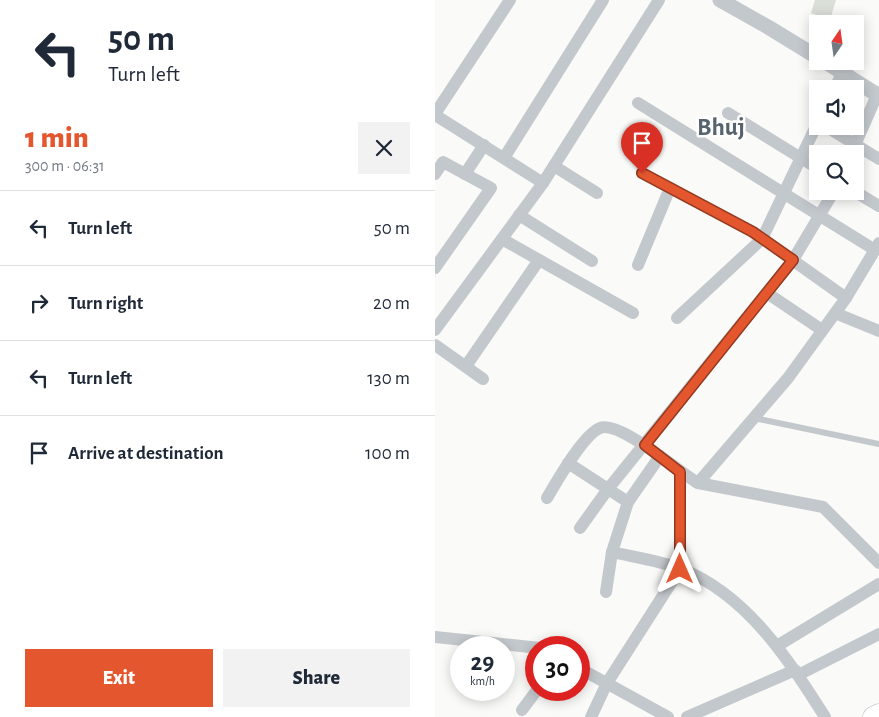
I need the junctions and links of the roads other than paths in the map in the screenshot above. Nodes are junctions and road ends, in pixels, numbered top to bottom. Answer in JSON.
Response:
{"nodes":[{"id":1,"x":510,"y":0,"type":"edge"},
{"id":2,"x":603,"y":0,"type":"edge"},
{"id":3,"x":659,"y":0,"type":"edge"},
{"id":4,"x":719,"y":0,"type":"edge"},
{"id":5,"x":809,"y":52,"type":"edge"},
{"id":6,"x":840,"y":70,"type":"edge"},
{"id":7,"x":843,"y":72,"type":"junction"},
{"id":8,"x":839,"y":80,"type":"edge"},
{"id":9,"x":878,"y":96,"type":"edge"},
{"id":10,"x":638,"y":103,"type":"dead end"},
{"id":11,"x":728,"y":113,"type":"dead end"},
{"id":12,"x":435,"y":114,"type":"edge"},
{"id":13,"x":812,"y":135,"type":"edge"},
{"id":14,"x":836,"y":135,"type":"edge"},
{"id":15,"x":484,"y":145,"type":"junction"},
{"id":16,"x":848,"y":145,"type":"edge"},
{"id":17,"x":855,"y":145,"type":"edge"},
{"id":18,"x":864,"y":153,"type":"edge"},
{"id":19,"x":504,"y":158,"type":"junction"},
{"id":20,"x":801,"y":158,"type":"junction"},
{"id":21,"x":879,"y":159,"type":"edge"},
{"id":22,"x":809,"y":163,"type":"edge"},
{"id":23,"x":554,"y":166,"type":"junction"},
{"id":24,"x":642,"y":173,"type":"dead end"},
{"id":25,"x":435,"y":174,"type":"edge"},
{"id":26,"x":465,"y":174,"type":"junction"},
{"id":27,"x":543,"y":182,"type":"junction"},
{"id":28,"x":670,"y":188,"type":"junction"},
{"id":29,"x":597,"y":193,"type":"dead end"},
{"id":30,"x":784,"y":195,"type":"junction"},
{"id":31,"x":864,"y":197,"type":"edge"},
{"id":32,"x":829,"y":200,"type":"edge"},
{"id":33,"x":879,"y":206,"type":"edge"},
{"id":34,"x":519,"y":215,"type":"junction"},
{"id":35,"x":820,"y":217,"type":"junction"},
{"id":36,"x":501,"y":238,"type":"junction"},
{"id":37,"x":763,"y":238,"type":"junction"},
{"id":38,"x":877,"y":247,"type":"edge"},
{"id":39,"x":539,"y":260,"type":"junction"},
{"id":40,"x":793,"y":260,"type":"junction"},
{"id":41,"x":591,"y":261,"type":"dead end"},
{"id":42,"x":638,"y":265,"type":"dead end"},
{"id":43,"x":435,"y":268,"type":"edge"},
{"id":44,"x":767,"y":293,"type":"junction"},
{"id":45,"x":846,"y":298,"type":"junction"},
{"id":46,"x":633,"y":313,"type":"dead end"},
{"id":47,"x":835,"y":313,"type":"junction"},
{"id":48,"x":677,"y":318,"type":"dead end"},
{"id":49,"x":435,"y":330,"type":"edge"},
{"id":50,"x":822,"y":330,"type":"junction"},
{"id":51,"x":879,"y":332,"type":"edge"},
{"id":52,"x":435,"y":345,"type":"edge"},
{"id":53,"x":466,"y":366,"type":"junction"},
{"id":54,"x":483,"y":378,"type":"dead end"},
{"id":55,"x":753,"y":418,"type":"junction"},
{"id":56,"x":879,"y":444,"type":"edge"},
{"id":57,"x":645,"y":445,"type":"junction"},
{"id":58,"x":660,"y":456,"type":"junction"},
{"id":59,"x":568,"y":463,"type":"junction"},
{"id":60,"x":680,"y":472,"type":"junction"},
{"id":61,"x":698,"y":483,"type":"junction"},
{"id":62,"x":608,"y":489,"type":"junction"},
{"id":63,"x":547,"y":498,"type":"dead end"},
{"id":64,"x":628,"y":502,"type":"junction"},
{"id":65,"x":580,"y":528,"type":"dead end"},
{"id":66,"x":612,"y":552,"type":"junction"},
{"id":67,"x":879,"y":563,"type":"edge"},
{"id":68,"x":680,"y":569,"type":"junction"},
{"id":69,"x":879,"y":584,"type":"edge"},
{"id":70,"x":606,"y":592,"type":"dead end"},
{"id":71,"x":879,"y":634,"type":"edge"},
{"id":72,"x":435,"y":636,"type":"edge"},
{"id":73,"x":525,"y":646,"type":"edge"},
{"id":74,"x":777,"y":646,"type":"junction"},
{"id":75,"x":797,"y":672,"type":"junction"},
{"id":76,"x":590,"y":674,"type":"edge"},
{"id":77,"x":607,"y":683,"type":"junction"},
{"id":78,"x":529,"y":701,"type":"edge"},
{"id":79,"x":522,"y":710,"type":"dead end"},
{"id":80,"x":879,"y":714,"type":"edge"},
{"id":81,"x":591,"y":717,"type":"edge"},
{"id":82,"x":668,"y":717,"type":"edge"},
{"id":83,"x":687,"y":717,"type":"edge"},
{"id":84,"x":825,"y":717,"type":"edge"},
{"id":85,"x":873,"y":717,"type":"edge"}],
"edges":[{"from":1,"to":12,"type":"street"},
{"from":2,"to":19,"type":"street"},
{"from":3,"to":23,"type":"street"},
{"from":4,"to":5,"type":"street"},
{"from":6,"to":7,"type":"street"},
{"from":7,"to":8,"type":"street"},
{"from":7,"to":9,"type":"street"},
{"from":9,"to":17,"type":"street"},
{"from":10,"to":30,"type":"street"},
{"from":11,"to":20,"type":"street"},
{"from":12,"to":15,"type":"street"},
{"from":13,"to":20,"type":"street"},
{"from":14,"to":16,"type":"street"},
{"from":15,"to":19,"type":"street"},
{"from":15,"to":26,"type":"street"},
{"from":18,"to":21,"type":"street"},
{"from":19,"to":27,"type":"street"},
{"from":20,"to":22,"type":"street"},
{"from":20,"to":30,"type":"street"},
{"from":23,"to":27,"type":"street"},
{"from":23,"to":29,"type":"street"},
{"from":24,"to":28,"type":"street"},
{"from":25,"to":26,"type":"street"},
{"from":26,"to":43,"type":"street"},
{"from":27,"to":34,"type":"street"},
{"from":28,"to":37,"type":"street"},
{"from":28,"to":42,"type":"street"},
{"from":30,"to":35,"type":"street"},
{"from":30,"to":37,"type":"street"},
{"from":31,"to":33,"type":"street"},
{"from":32,"to":35,"type":"street"},
{"from":34,"to":36,"type":"street"},
{"from":34,"to":41,"type":"street"},
{"from":35,"to":38,"type":"street"},
{"from":35,"to":40,"type":"street"},
{"from":36,"to":39,"type":"street"},
{"from":36,"to":49,"type":"street"},
{"from":37,"to":40,"type":"street"},
{"from":37,"to":48,"type":"street"},
{"from":38,"to":45,"type":"street"},
{"from":39,"to":46,"type":"street"},
{"from":39,"to":53,"type":"street"},
{"from":40,"to":44,"type":"street"},
{"from":40,"to":45,"type":"street"},
{"from":44,"to":50,"type":"street"},
{"from":44,"to":57,"type":"street"},
{"from":45,"to":47,"type":"street"},
{"from":47,"to":50,"type":"street"},
{"from":47,"to":51,"type":"street"},
{"from":50,"to":55,"type":"street"},
{"from":52,"to":53,"type":"street"},
{"from":53,"to":54,"type":"street"},
{"from":55,"to":56,"type":"lane"},
{"from":55,"to":61,"type":"street"},
{"from":57,"to":58,"type":"street"},
{"from":57,"to":59,"type":"street"},
{"from":57,"to":62,"type":"street"},
{"from":58,"to":60,"type":"street"},
{"from":58,"to":64,"type":"street"},
{"from":59,"to":62,"type":"street"},
{"from":59,"to":63,"type":"street"},
{"from":60,"to":61,"type":"street"},
{"from":60,"to":68,"type":"street"},
{"from":61,"to":67,"type":"street"},
{"from":62,"to":64,"type":"street"},
{"from":62,"to":65,"type":"street"},
{"from":64,"to":66,"type":"street"},
{"from":66,"to":68,"type":"street"},
{"from":66,"to":70,"type":"street"},
{"from":68,"to":74,"type":"street"},
{"from":68,"to":77,"type":"street"},
{"from":69,"to":74,"type":"street"},
{"from":71,"to":75,"type":"street"},
{"from":72,"to":73,"type":"street"},
{"from":74,"to":75,"type":"street"},
{"from":75,"to":83,"type":"street"},
{"from":75,"to":84,"type":"street"},
{"from":76,"to":77,"type":"street"},
{"from":77,"to":81,"type":"street"},
{"from":77,"to":82,"type":"street"},
{"from":78,"to":79,"type":"street"},
{"from":80,"to":85,"type":"main road"}]}
